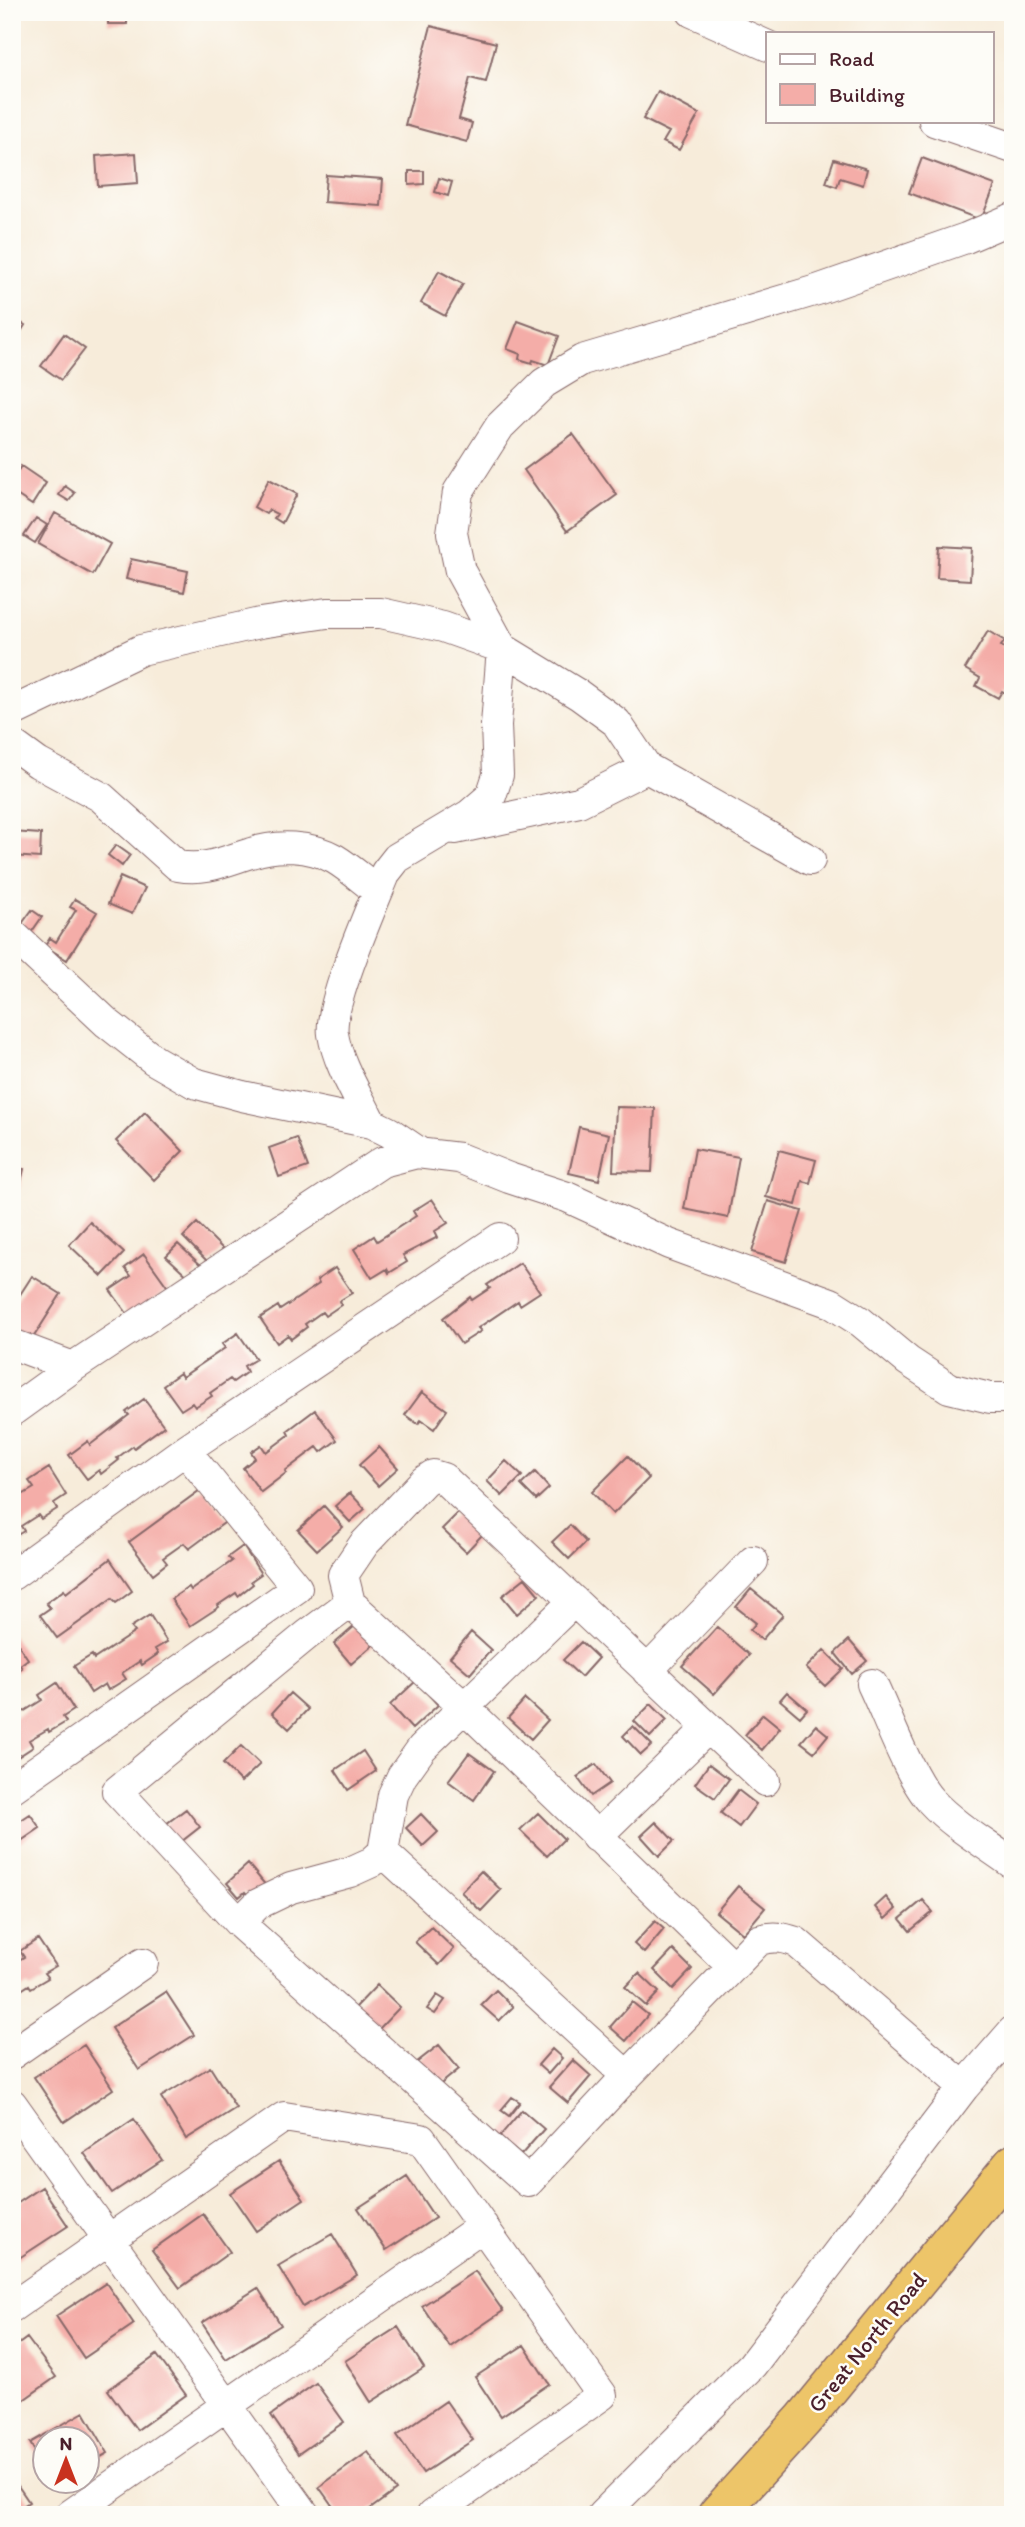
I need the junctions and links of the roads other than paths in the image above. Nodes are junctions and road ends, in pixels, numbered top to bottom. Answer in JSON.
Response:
{"nodes":[{"id":1,"x":692,"y":12,"type":"edge"},
{"id":2,"x":766,"y":45,"type":"edge"},
{"id":3,"x":937,"y":122,"type":"edge"},
{"id":4,"x":1013,"y":148,"type":"edge"},
{"id":5,"x":1013,"y":218,"type":"edge"},
{"id":6,"x":502,"y":648,"type":"junction"},
{"id":7,"x":12,"y":712,"type":"edge"},
{"id":8,"x":12,"y":744,"type":"edge"},
{"id":9,"x":647,"y":768,"type":"junction"},
{"id":10,"x":440,"y":832,"type":"junction"},
{"id":11,"x":810,"y":860,"type":"dead end"},
{"id":12,"x":378,"y":891,"type":"junction"},
{"id":13,"x":12,"y":934,"type":"edge"},
{"id":14,"x":371,"y":1123,"type":"junction"},
{"id":15,"x":420,"y":1153,"type":"junction"},
{"id":16,"x":500,"y":1238,"type":"dead end"},
{"id":17,"x":12,"y":1344,"type":"edge"},
{"id":18,"x":73,"y":1367,"type":"junction"},
{"id":19,"x":1013,"y":1398,"type":"edge"},
{"id":20,"x":12,"y":1411,"type":"edge"},
{"id":21,"x":185,"y":1450,"type":"junction"},
{"id":22,"x":753,"y":1561,"type":"dead end"},
{"id":23,"x":12,"y":1574,"type":"edge"},
{"id":24,"x":574,"y":1601,"type":"junction"},
{"id":25,"x":350,"y":1603,"type":"junction"},
{"id":26,"x":647,"y":1671,"type":"junction"},
{"id":27,"x":872,"y":1684,"type":"dead end"},
{"id":28,"x":464,"y":1707,"type":"junction"},
{"id":29,"x":708,"y":1728,"type":"junction"},
{"id":30,"x":765,"y":1781,"type":"dead end"},
{"id":31,"x":12,"y":1788,"type":"edge"},
{"id":32,"x":596,"y":1837,"type":"junction"},
{"id":33,"x":383,"y":1852,"type":"junction"},
{"id":34,"x":1013,"y":1864,"type":"edge"},
{"id":35,"x":239,"y":1923,"type":"junction"},
{"id":36,"x":143,"y":1963,"type":"dead end"},
{"id":37,"x":733,"y":1967,"type":"junction"},
{"id":38,"x":1013,"y":2031,"type":"edge"},
{"id":39,"x":12,"y":2054,"type":"edge"},
{"id":40,"x":626,"y":2076,"type":"junction"},
{"id":41,"x":964,"y":2087,"type":"junction"},
{"id":42,"x":12,"y":2104,"type":"edge"},
{"id":43,"x":1013,"y":2164,"type":"edge"},
{"id":44,"x":483,"y":2226,"type":"junction"},
{"id":45,"x":109,"y":2239,"type":"junction"},
{"id":46,"x":12,"y":2307,"type":"edge"},
{"id":47,"x":227,"y":2405,"type":"junction"},
{"id":48,"x":70,"y":2515,"type":"edge"},
{"id":49,"x":305,"y":2515,"type":"edge"},
{"id":50,"x":432,"y":2515,"type":"edge"},
{"id":51,"x":602,"y":2515,"type":"edge"},
{"id":52,"x":716,"y":2515,"type":"edge"}],
"edges":[{"from":1,"to":2,"type":"street"},
{"from":3,"to":4,"type":"street"},
{"from":5,"to":6,"type":"street"},
{"from":6,"to":7,"type":"street"},
{"from":6,"to":9,"type":"street"},
{"from":6,"to":10,"type":"street"},
{"from":8,"to":12,"type":"street"},
{"from":9,"to":10,"type":"street"},
{"from":9,"to":11,"type":"street"},
{"from":10,"to":12,"type":"street"},
{"from":12,"to":14,"type":"street"},
{"from":13,"to":14,"type":"street"},
{"from":14,"to":15,"type":"street"},
{"from":15,"to":18,"type":"street"},
{"from":15,"to":19,"type":"street"},
{"from":16,"to":21,"type":"street"},
{"from":17,"to":18,"type":"street"},
{"from":18,"to":20,"type":"street"},
{"from":21,"to":23,"type":"street"},
{"from":21,"to":31,"type":"street"},
{"from":22,"to":26,"type":"street"},
{"from":24,"to":25,"type":"street"},
{"from":24,"to":26,"type":"street"},
{"from":24,"to":28,"type":"street"},
{"from":25,"to":28,"type":"street"},
{"from":25,"to":35,"type":"street"},
{"from":26,"to":29,"type":"street"},
{"from":27,"to":34,"type":"street"},
{"from":28,"to":32,"type":"street"},
{"from":28,"to":33,"type":"street"},
{"from":29,"to":30,"type":"street"},
{"from":29,"to":32,"type":"street"},
{"from":32,"to":37,"type":"street"},
{"from":33,"to":35,"type":"street"},
{"from":33,"to":40,"type":"street"},
{"from":35,"to":40,"type":"street"},
{"from":36,"to":39,"type":"street"},
{"from":37,"to":40,"type":"street"},
{"from":37,"to":41,"type":"street"},
{"from":38,"to":41,"type":"street"},
{"from":41,"to":51,"type":"street"},
{"from":42,"to":45,"type":"street"},
{"from":43,"to":52,"type":"highway","name":"Great North Road"},
{"from":44,"to":45,"type":"street"},
{"from":44,"to":47,"type":"street"},
{"from":44,"to":50,"type":"street"},
{"from":45,"to":46,"type":"street"},
{"from":45,"to":47,"type":"street"},
{"from":47,"to":48,"type":"street"},
{"from":47,"to":49,"type":"street"}]}
